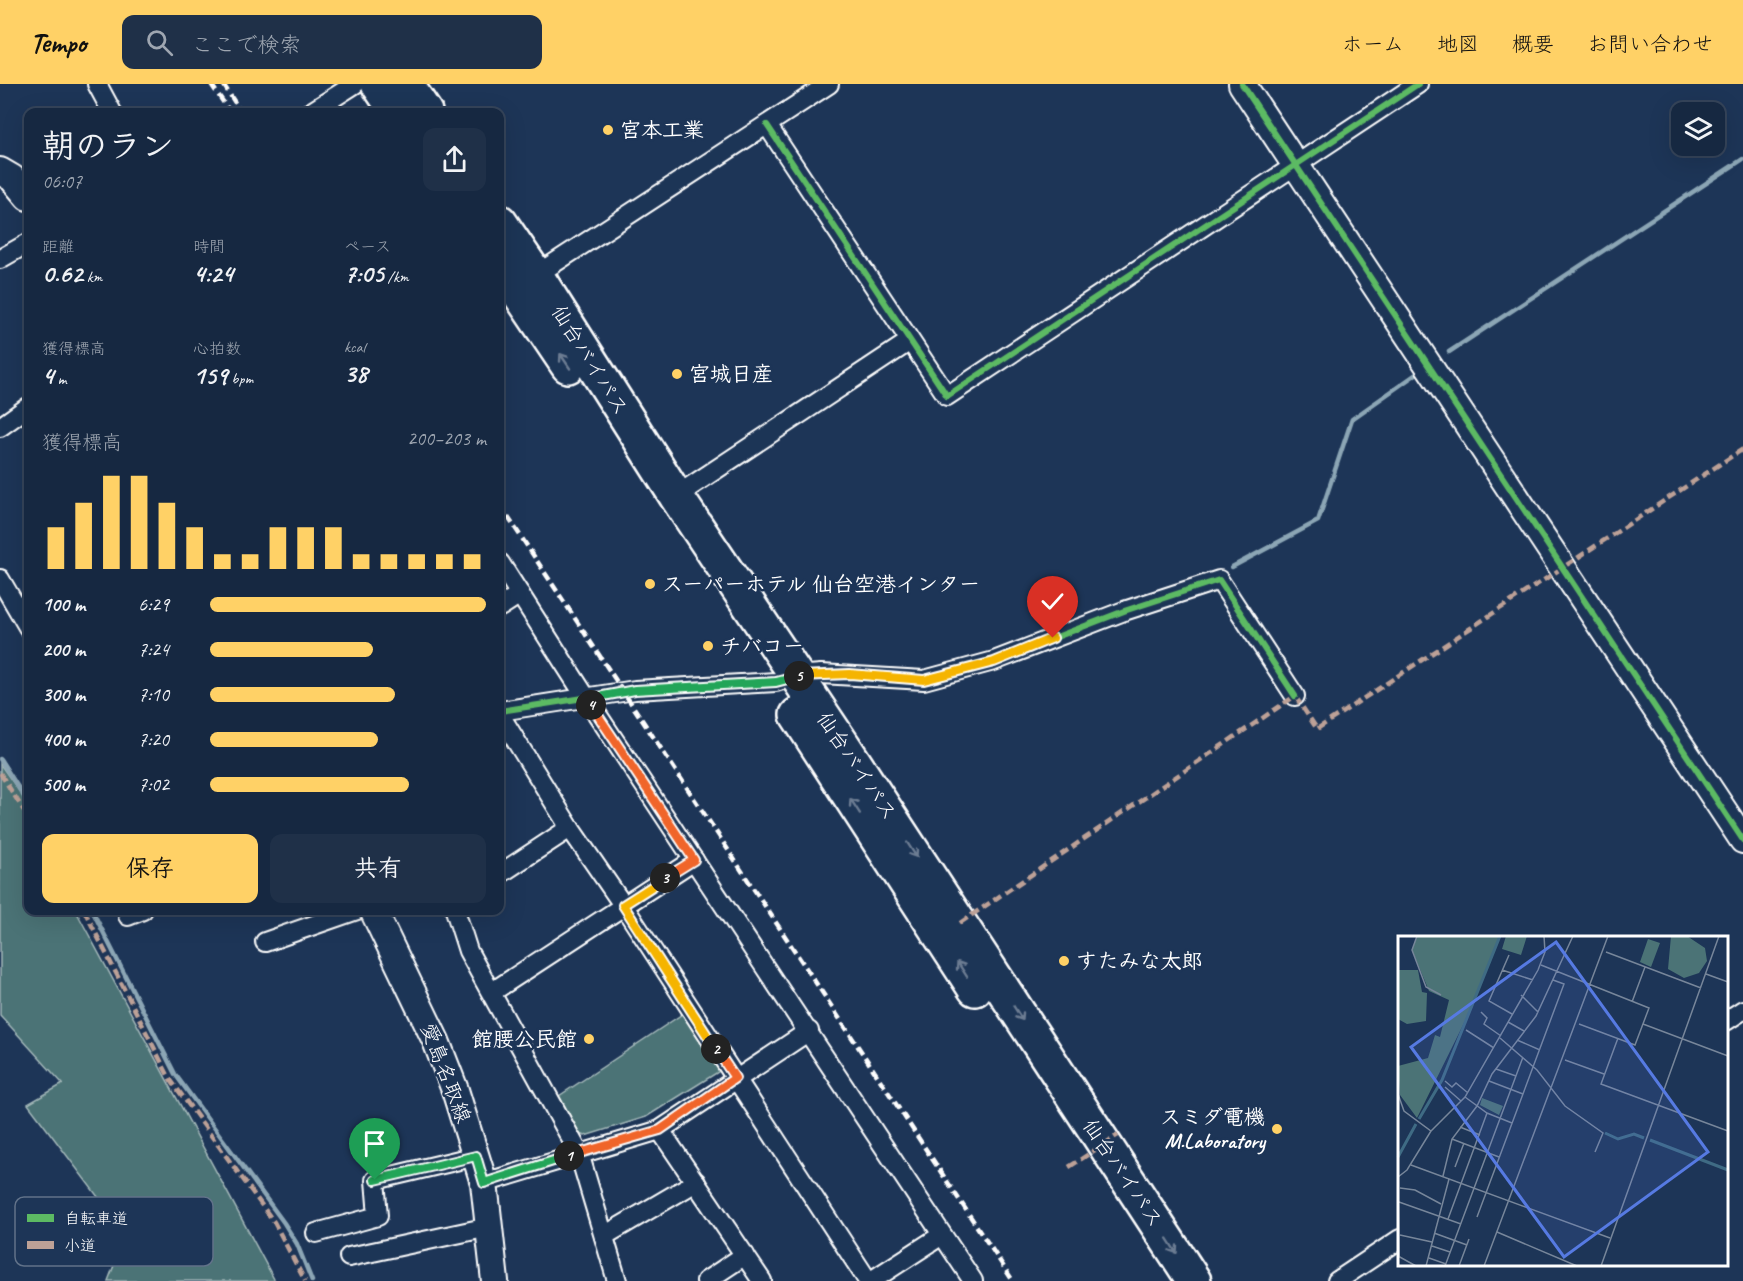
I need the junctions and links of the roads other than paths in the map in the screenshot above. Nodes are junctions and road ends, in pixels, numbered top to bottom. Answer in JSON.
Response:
{"nodes":[{"id":1,"x":97,"y":84,"type":"edge"},
{"id":2,"x":355,"y":84,"type":"edge"},
{"id":3,"x":378,"y":84,"type":"edge"},
{"id":4,"x":406,"y":84,"type":"edge"},
{"id":5,"x":829,"y":84,"type":"edge"},
{"id":6,"x":1242,"y":84,"type":"edge"},
{"id":7,"x":1418,"y":84,"type":"edge"},
{"id":8,"x":110,"y":108,"type":"edge"},
{"id":9,"x":317,"y":108,"type":"edge"},
{"id":10,"x":394,"y":108,"type":"edge"},
{"id":11,"x":422,"y":108,"type":"edge"},
{"id":12,"x":766,"y":125,"type":"junction"},
{"id":13,"x":1296,"y":165,"type":"junction"},
{"id":14,"x":0,"y":171,"type":"edge"},
{"id":15,"x":24,"y":192,"type":"edge"},
{"id":16,"x":504,"y":228,"type":"edge"},
{"id":17,"x":24,"y":245,"type":"edge"},
{"id":18,"x":0,"y":259,"type":"edge"},
{"id":19,"x":504,"y":271,"type":"edge"},
{"id":20,"x":536,"y":275,"type":"junction"},
{"id":21,"x":910,"y":341,"type":"junction"},
{"id":22,"x":24,"y":410,"type":"edge"},
{"id":23,"x":0,"y":427,"type":"edge"},
{"id":24,"x":676,"y":496,"type":"junction"},
{"id":25,"x":504,"y":569,"type":"edge"},
{"id":26,"x":0,"y":579,"type":"edge"},
{"id":27,"x":520,"y":594,"type":"junction"},
{"id":28,"x":504,"y":604,"type":"edge"},
{"id":29,"x":24,"y":620,"type":"edge"},
{"id":30,"x":786,"y":679,"type":"junction"},
{"id":31,"x":1294,"y":696,"type":"dead end"},
{"id":32,"x":587,"y":699,"type":"junction"},
{"id":33,"x":504,"y":712,"type":"edge"},
{"id":34,"x":504,"y":720,"type":"edge"},
{"id":35,"x":570,"y":828,"type":"junction"},
{"id":36,"x":1743,"y":840,"type":"edge"},
{"id":37,"x":694,"y":860,"type":"junction"},
{"id":38,"x":504,"y":871,"type":"edge"},
{"id":39,"x":623,"y":905,"type":"junction"},
{"id":40,"x":343,"y":915,"type":"edge"},
{"id":41,"x":375,"y":915,"type":"edge"},
{"id":42,"x":457,"y":915,"type":"edge"},
{"id":43,"x":265,"y":942,"type":"dead end"},
{"id":44,"x":492,"y":992,"type":"junction"},
{"id":45,"x":1743,"y":1010,"type":"edge"},
{"id":46,"x":1728,"y":1020,"type":"edge"},
{"id":47,"x":808,"y":1031,"type":"junction"},
{"id":48,"x":735,"y":1078,"type":"junction"},
{"id":49,"x":660,"y":1130,"type":"junction"},
{"id":50,"x":579,"y":1153,"type":"junction"},
{"id":51,"x":476,"y":1156,"type":"junction"},
{"id":52,"x":696,"y":1182,"type":"junction"},
{"id":53,"x":484,"y":1183,"type":"junction"},
{"id":54,"x":489,"y":1227,"type":"junction"},
{"id":55,"x":316,"y":1233,"type":"dead end"},
{"id":56,"x":942,"y":1235,"type":"junction"},
{"id":57,"x":604,"y":1236,"type":"junction"},
{"id":58,"x":1398,"y":1240,"type":"edge"},
{"id":59,"x":745,"y":1255,"type":"junction"},
{"id":60,"x":349,"y":1257,"type":"dead end"},
{"id":61,"x":495,"y":1281,"type":"edge"},
{"id":62,"x":617,"y":1281,"type":"edge"},
{"id":63,"x":706,"y":1281,"type":"edge"},
{"id":64,"x":762,"y":1281,"type":"edge"},
{"id":65,"x":870,"y":1281,"type":"edge"},
{"id":66,"x":973,"y":1281,"type":"edge"},
{"id":67,"x":1167,"y":1281,"type":"edge"},
{"id":68,"x":1194,"y":1281,"type":"edge"},
{"id":69,"x":1337,"y":1281,"type":"edge"}],
"edges":[{"from":1,"to":8,"type":"street"},
{"from":2,"to":9,"type":"street"},
{"from":3,"to":10,"type":"highway"},
{"from":4,"to":11,"type":"highway"},
{"from":5,"to":12,"type":"street"},
{"from":6,"to":13,"type":"street"},
{"from":7,"to":13,"type":"street"},
{"from":12,"to":20,"type":"street"},
{"from":12,"to":21,"type":"street"},
{"from":13,"to":21,"type":"street"},
{"from":13,"to":36,"type":"street"},
{"from":14,"to":15,"type":"street"},
{"from":16,"to":20,"type":"highway","name":"仙台バイパス"},
{"from":17,"to":18,"type":"street"},
{"from":30,"to":19,"type":"highway","name":"仙台バイパス","one_way":true},
{"from":20,"to":24,"type":"highway","name":"仙台バイパス"},
{"from":21,"to":24,"type":"street"},
{"from":22,"to":23,"type":"street"},
{"from":24,"to":30,"type":"highway","name":"仙台バイパス"},
{"from":25,"to":27,"type":"street"},
{"from":26,"to":29,"type":"street"},
{"from":27,"to":28,"type":"street"},
{"from":27,"to":32,"type":"street"},
{"from":30,"to":31,"type":"street"},
{"from":30,"to":32,"type":"street"},
{"from":67,"to":30,"type":"highway","name":"仙台バイパス","one_way":true},
{"from":30,"to":68,"type":"highway","name":"仙台バイパス","one_way":true},
{"from":32,"to":33,"type":"street"},
{"from":32,"to":37,"type":"street"},
{"from":34,"to":35,"type":"street"},
{"from":35,"to":38,"type":"street"},
{"from":35,"to":39,"type":"street"},
{"from":37,"to":39,"type":"street"},
{"from":37,"to":47,"type":"street"},
{"from":39,"to":44,"type":"street"},
{"from":39,"to":48,"type":"street"},
{"from":40,"to":43,"type":"street"},
{"from":41,"to":51,"type":"street","name":"愛島名取線"},
{"from":42,"to":44,"type":"street"},
{"from":44,"to":50,"type":"street"},
{"from":45,"to":46,"type":"street"},
{"from":47,"to":48,"type":"street"},
{"from":47,"to":56,"type":"street"},
{"from":48,"to":49,"type":"street"},
{"from":48,"to":65,"type":"street"},
{"from":49,"to":50,"type":"street"},
{"from":49,"to":52,"type":"street"},
{"from":50,"to":53,"type":"street"},
{"from":50,"to":57,"type":"street"},
{"from":51,"to":53,"type":"street","name":"愛島名取線"},
{"from":51,"to":55,"type":"street"},
{"from":52,"to":57,"type":"street"},
{"from":52,"to":59,"type":"street"},
{"from":53,"to":54,"type":"street","name":"愛島名取線"},
{"from":54,"to":60,"type":"street"},
{"from":54,"to":61,"type":"street","name":"愛島名取線"},
{"from":56,"to":65,"type":"street"},
{"from":56,"to":66,"type":"street"},
{"from":57,"to":62,"type":"street"},
{"from":58,"to":69,"type":"street"},
{"from":59,"to":63,"type":"street"},
{"from":59,"to":64,"type":"street"}]}
